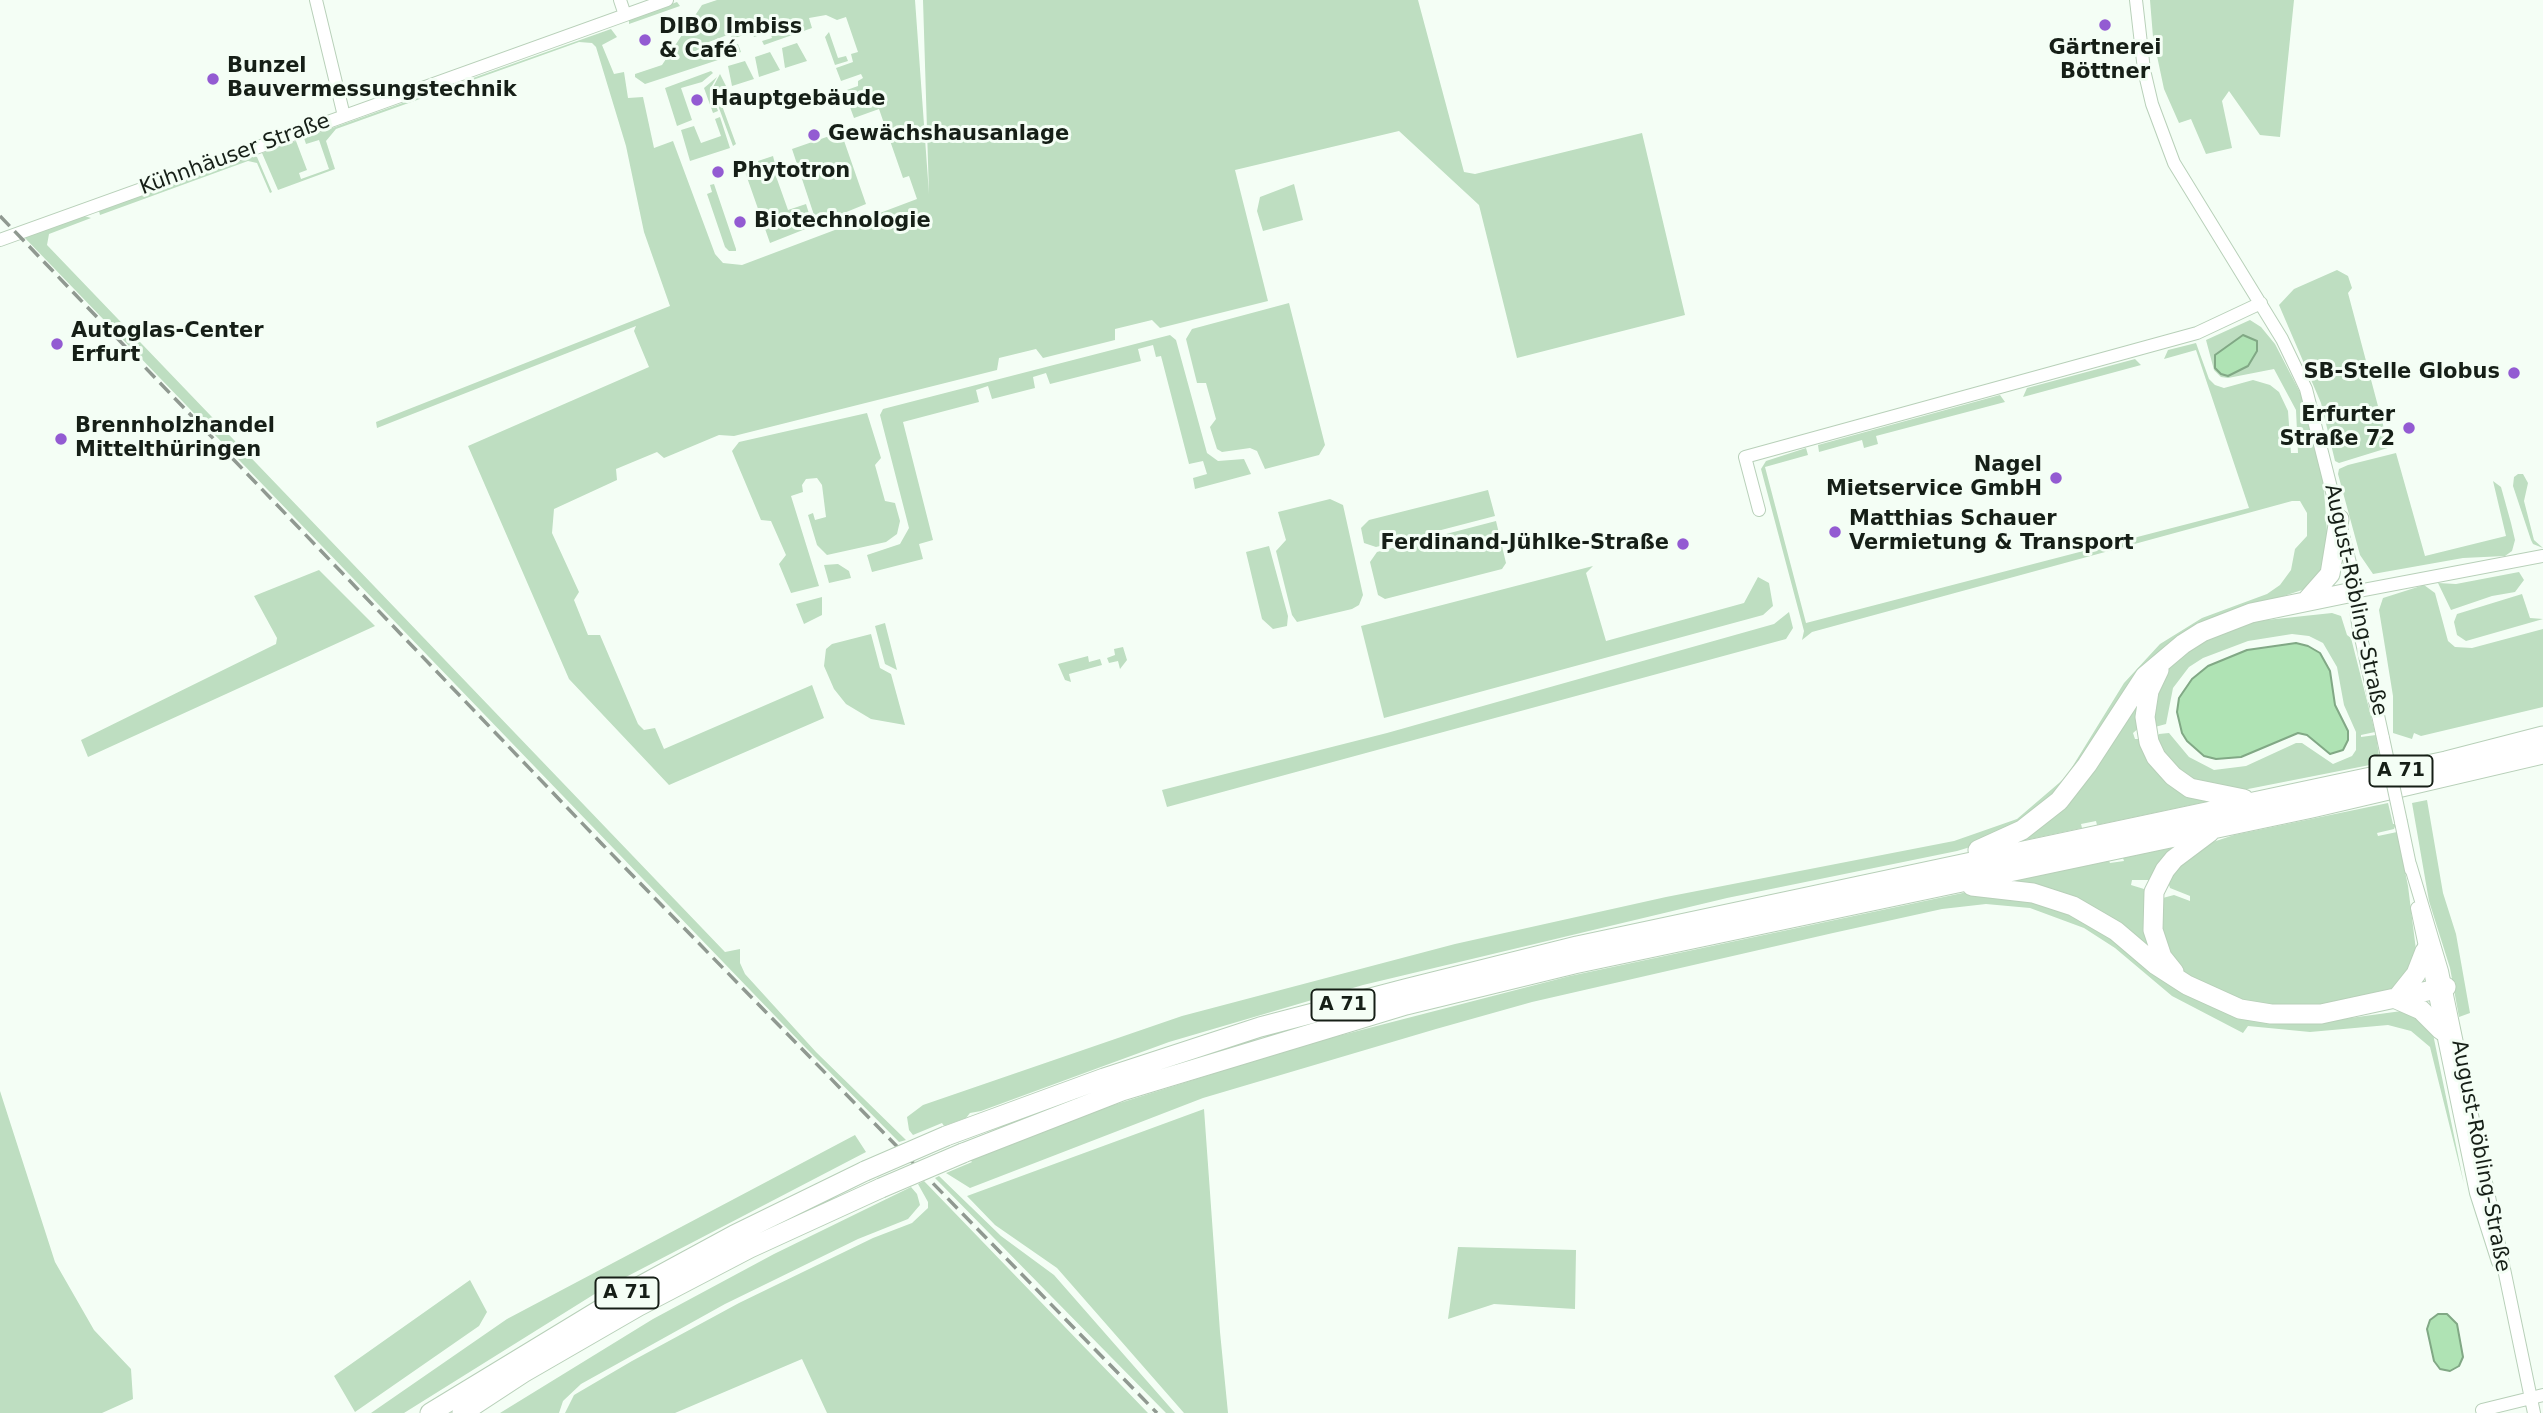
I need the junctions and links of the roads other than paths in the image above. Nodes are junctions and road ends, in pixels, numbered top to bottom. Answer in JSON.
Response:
{"nodes":[{"id":1,"x":620,"y":0,"type":"edge"},
{"id":2,"x":667,"y":0,"type":"edge"},
{"id":3,"x":2136,"y":0,"type":"edge"},
{"id":4,"x":319,"y":1,"type":"edge"},
{"id":5,"x":625,"y":15,"type":"junction"},
{"id":6,"x":344,"y":116,"type":"junction"},
{"id":7,"x":0,"y":240,"type":"edge"},
{"id":8,"x":2261,"y":303,"type":"junction"},
{"id":9,"x":1759,"y":510,"type":"dead end"},
{"id":10,"x":2339,"y":519,"type":"junction"},
{"id":11,"x":2543,"y":556,"type":"edge"},
{"id":12,"x":2353,"y":592,"type":"junction"},
{"id":13,"x":2308,"y":600,"type":"junction"},
{"id":14,"x":2163,"y":660,"type":"junction"},
{"id":15,"x":2543,"y":736,"type":"edge"},
{"id":16,"x":2543,"y":754,"type":"edge"},
{"id":17,"x":2259,"y":802,"type":"junction"},
{"id":18,"x":2221,"y":826,"type":"junction"},
{"id":19,"x":2410,"y":864,"type":"junction"},
{"id":20,"x":1950,"y":874,"type":"junction"},
{"id":21,"x":2425,"y":951,"type":"junction"},
{"id":22,"x":2186,"y":985,"type":"junction"},
{"id":23,"x":2439,"y":988,"type":"junction"},
{"id":24,"x":2396,"y":999,"type":"junction"},
{"id":25,"x":2441,"y":1030,"type":"junction"},
{"id":26,"x":2506,"y":1285,"type":"junction"},
{"id":27,"x":2537,"y":1396,"type":"edge"},
{"id":28,"x":2482,"y":1410,"type":"dead end"},
{"id":29,"x":430,"y":1413,"type":"edge"},
{"id":30,"x":462,"y":1413,"type":"edge"},
{"id":31,"x":2533,"y":1413,"type":"edge"}],
"edges":[{"from":1,"to":5,"type":"street"},
{"from":2,"to":5,"type":"street","name":"Kühnhäuser Straße"},
{"from":3,"to":8,"type":"street","name":"August-Röbling-Straße"},
{"from":4,"to":6,"type":"street"},
{"from":5,"to":6,"type":"street","name":"Kühnhäuser Straße"},
{"from":6,"to":7,"type":"street","name":"Kühnhäuser Straße"},
{"from":8,"to":9,"type":"street"},
{"from":8,"to":10,"type":"street","name":"August-Röbling-Straße"},
{"from":10,"to":12,"type":"street","name":"August-Röbling-Straße"},
{"from":10,"to":13,"type":"highway"},
{"from":11,"to":12,"type":"street"},
{"from":12,"to":13,"type":"highway"},
{"from":12,"to":19,"type":"street","name":"August-Röbling-Straße","bridge":true},
{"from":13,"to":14,"type":"highway"},
{"from":14,"to":17,"type":"highway"},
{"from":14,"to":20,"type":"highway"},
{"from":15,"to":17,"type":"highway","number":"A 71"},
{"from":16,"to":18,"type":"highway","number":"A 71"},
{"from":17,"to":20,"type":"highway","number":"A 71"},
{"from":18,"to":20,"type":"highway","number":"A 71"},
{"from":18,"to":22,"type":"highway"},
{"from":19,"to":21,"type":"street","name":"August-Röbling-Straße"},
{"from":19,"to":23,"type":"street","name":"August-Röbling-Straße"},
{"from":20,"to":22,"type":"highway"},
{"from":20,"to":29,"type":"highway","number":"A 71","bridge":true},
{"from":20,"to":30,"type":"highway","number":"A 71","bridge":true},
{"from":21,"to":23,"type":"street","name":"August-Röbling-Straße"},
{"from":21,"to":24,"type":"highway"},
{"from":22,"to":24,"type":"highway"},
{"from":23,"to":24,"type":"highway"},
{"from":23,"to":25,"type":"street","name":"August-Röbling-Straße"},
{"from":23,"to":26,"type":"street","name":"August-Röbling-Straße"},
{"from":24,"to":25,"type":"highway"},
{"from":25,"to":26,"type":"street","name":"August-Röbling-Straße"},
{"from":26,"to":27,"type":"street","name":"August-Röbling-Straße"},
{"from":27,"to":28,"type":"street"},
{"from":27,"to":31,"type":"street","name":"August-Röbling-Straße"}]}
